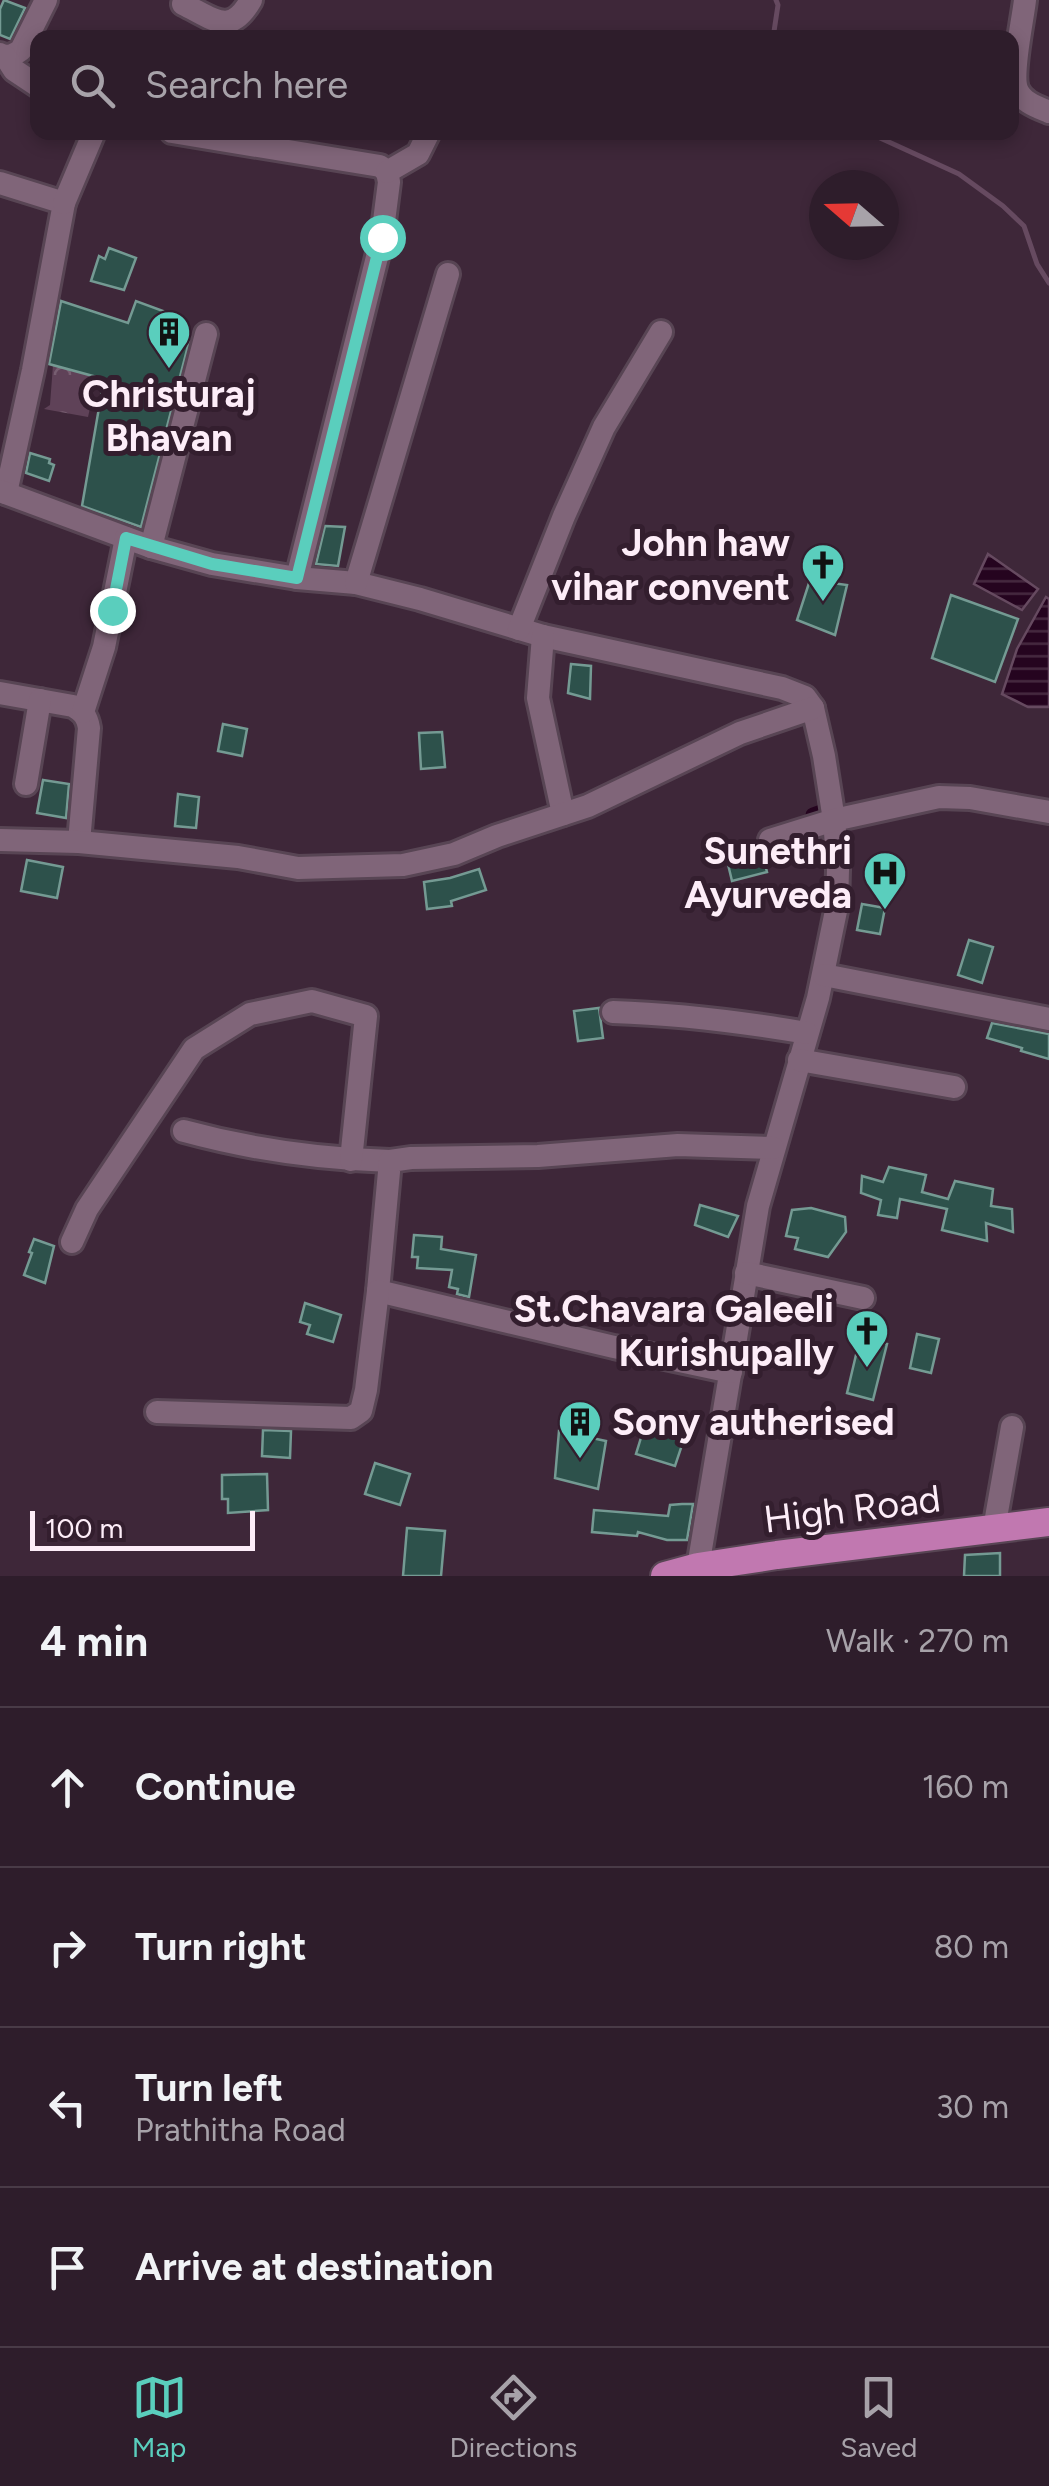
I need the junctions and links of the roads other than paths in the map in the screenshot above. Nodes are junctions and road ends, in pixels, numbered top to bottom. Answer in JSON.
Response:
{"nodes":[{"id":1,"x":46,"y":0,"type":"edge"},
{"id":2,"x":251,"y":0,"type":"edge"},
{"id":3,"x":1025,"y":0,"type":"edge"},
{"id":4,"x":182,"y":4,"type":"dead end"},
{"id":5,"x":31,"y":30,"type":"edge"},
{"id":6,"x":30,"y":32,"type":"edge"},
{"id":7,"x":1019,"y":44,"type":"edge"},
{"id":8,"x":2,"y":55,"type":"edge"},
{"id":9,"x":30,"y":81,"type":"edge"},
{"id":10,"x":1019,"y":92,"type":"edge"},
{"id":11,"x":1049,"y":112,"type":"edge"},
{"id":12,"x":91,"y":140,"type":"edge"},
{"id":13,"x":221,"y":140,"type":"edge"},
{"id":14,"x":425,"y":140,"type":"edge"},
{"id":15,"x":388,"y":172,"type":"junction"},
{"id":16,"x":0,"y":183,"type":"edge"},
{"id":17,"x":64,"y":203,"type":"junction"},
{"id":18,"x":448,"y":274,"type":"dead end"},
{"id":19,"x":661,"y":332,"type":"dead end"},
{"id":20,"x":206,"y":334,"type":"dead end"},
{"id":21,"x":3,"y":492,"type":"edge"},
{"id":22,"x":126,"y":538,"type":"junction"},
{"id":23,"x":151,"y":547,"type":"junction"},
{"id":24,"x":297,"y":578,"type":"junction"},
{"id":25,"x":356,"y":584,"type":"junction"},
{"id":26,"x":520,"y":629,"type":"junction"},
{"id":27,"x":543,"y":636,"type":"junction"},
{"id":28,"x":0,"y":693,"type":"edge"},
{"id":29,"x":40,"y":700,"type":"junction"},
{"id":30,"x":813,"y":708,"type":"junction"},
{"id":31,"x":83,"y":712,"type":"junction"},
{"id":32,"x":26,"y":784,"type":"dead end"},
{"id":33,"x":1049,"y":812,"type":"edge"},
{"id":34,"x":563,"y":814,"type":"junction"},
{"id":35,"x":834,"y":820,"type":"junction"},
{"id":36,"x":0,"y":840,"type":"edge"},
{"id":37,"x":770,"y":840,"type":"dead end"},
{"id":38,"x":79,"y":842,"type":"junction"},
{"id":39,"x":824,"y":975,"type":"junction"},
{"id":40,"x":613,"y":1012,"type":"dead end"},
{"id":41,"x":1049,"y":1019,"type":"edge"},
{"id":42,"x":807,"y":1033,"type":"junction"},
{"id":43,"x":800,"y":1060,"type":"junction"},
{"id":44,"x":954,"y":1087,"type":"dead end"},
{"id":45,"x":184,"y":1131,"type":"dead end"},
{"id":46,"x":773,"y":1148,"type":"junction"},
{"id":47,"x":351,"y":1160,"type":"junction"},
{"id":48,"x":390,"y":1162,"type":"junction"},
{"id":49,"x":72,"y":1242,"type":"dead end"},
{"id":50,"x":746,"y":1273,"type":"junction"},
{"id":51,"x":378,"y":1291,"type":"junction"},
{"id":52,"x":863,"y":1298,"type":"dead end"},
{"id":53,"x":731,"y":1372,"type":"junction"},
{"id":54,"x":157,"y":1412,"type":"dead end"},
{"id":55,"x":1012,"y":1427,"type":"dead end"},
{"id":56,"x":1049,"y":1522,"type":"edge"},
{"id":57,"x":994,"y":1529,"type":"junction"},
{"id":58,"x":698,"y":1567,"type":"junction"},
{"id":59,"x":665,"y":1576,"type":"edge"}],
"edges":[{"from":1,"to":5,"type":"street"},
{"from":2,"to":4,"type":"street"},
{"from":3,"to":7,"type":"street"},
{"from":6,"to":8,"type":"street"},
{"from":8,"to":9,"type":"street"},
{"from":10,"to":11,"type":"street"},
{"from":12,"to":17,"type":"street"},
{"from":13,"to":15,"type":"street"},
{"from":14,"to":15,"type":"street"},
{"from":15,"to":24,"type":"street"},
{"from":16,"to":17,"type":"street"},
{"from":17,"to":21,"type":"street"},
{"from":18,"to":25,"type":"street"},
{"from":19,"to":26,"type":"street"},
{"from":20,"to":23,"type":"street"},
{"from":21,"to":22,"type":"street"},
{"from":22,"to":23,"type":"street"},
{"from":22,"to":31,"type":"street"},
{"from":23,"to":24,"type":"street"},
{"from":24,"to":25,"type":"street"},
{"from":25,"to":26,"type":"street"},
{"from":26,"to":27,"type":"street"},
{"from":27,"to":30,"type":"street"},
{"from":27,"to":34,"type":"street"},
{"from":28,"to":29,"type":"street"},
{"from":29,"to":31,"type":"street"},
{"from":29,"to":32,"type":"street"},
{"from":30,"to":34,"type":"street"},
{"from":30,"to":35,"type":"street"},
{"from":31,"to":38,"type":"street"},
{"from":33,"to":35,"type":"street"},
{"from":34,"to":38,"type":"street"},
{"from":35,"to":37,"type":"street"},
{"from":35,"to":39,"type":"street"},
{"from":36,"to":38,"type":"street"},
{"from":39,"to":41,"type":"street"},
{"from":39,"to":42,"type":"street"},
{"from":40,"to":42,"type":"street"},
{"from":42,"to":43,"type":"street"},
{"from":43,"to":44,"type":"street"},
{"from":43,"to":46,"type":"street"},
{"from":45,"to":47,"type":"street"},
{"from":46,"to":48,"type":"street"},
{"from":46,"to":50,"type":"street"},
{"from":47,"to":48,"type":"street"},
{"from":47,"to":49,"type":"street"},
{"from":48,"to":51,"type":"street"},
{"from":50,"to":52,"type":"street"},
{"from":50,"to":53,"type":"street"},
{"from":51,"to":53,"type":"street"},
{"from":51,"to":54,"type":"street"},
{"from":53,"to":58,"type":"street"},
{"from":55,"to":57,"type":"street"},
{"from":56,"to":57,"type":"main road","name":"High Road"},
{"from":57,"to":58,"type":"main road","name":"High Road"},
{"from":58,"to":59,"type":"main road","name":"High Road"}]}
